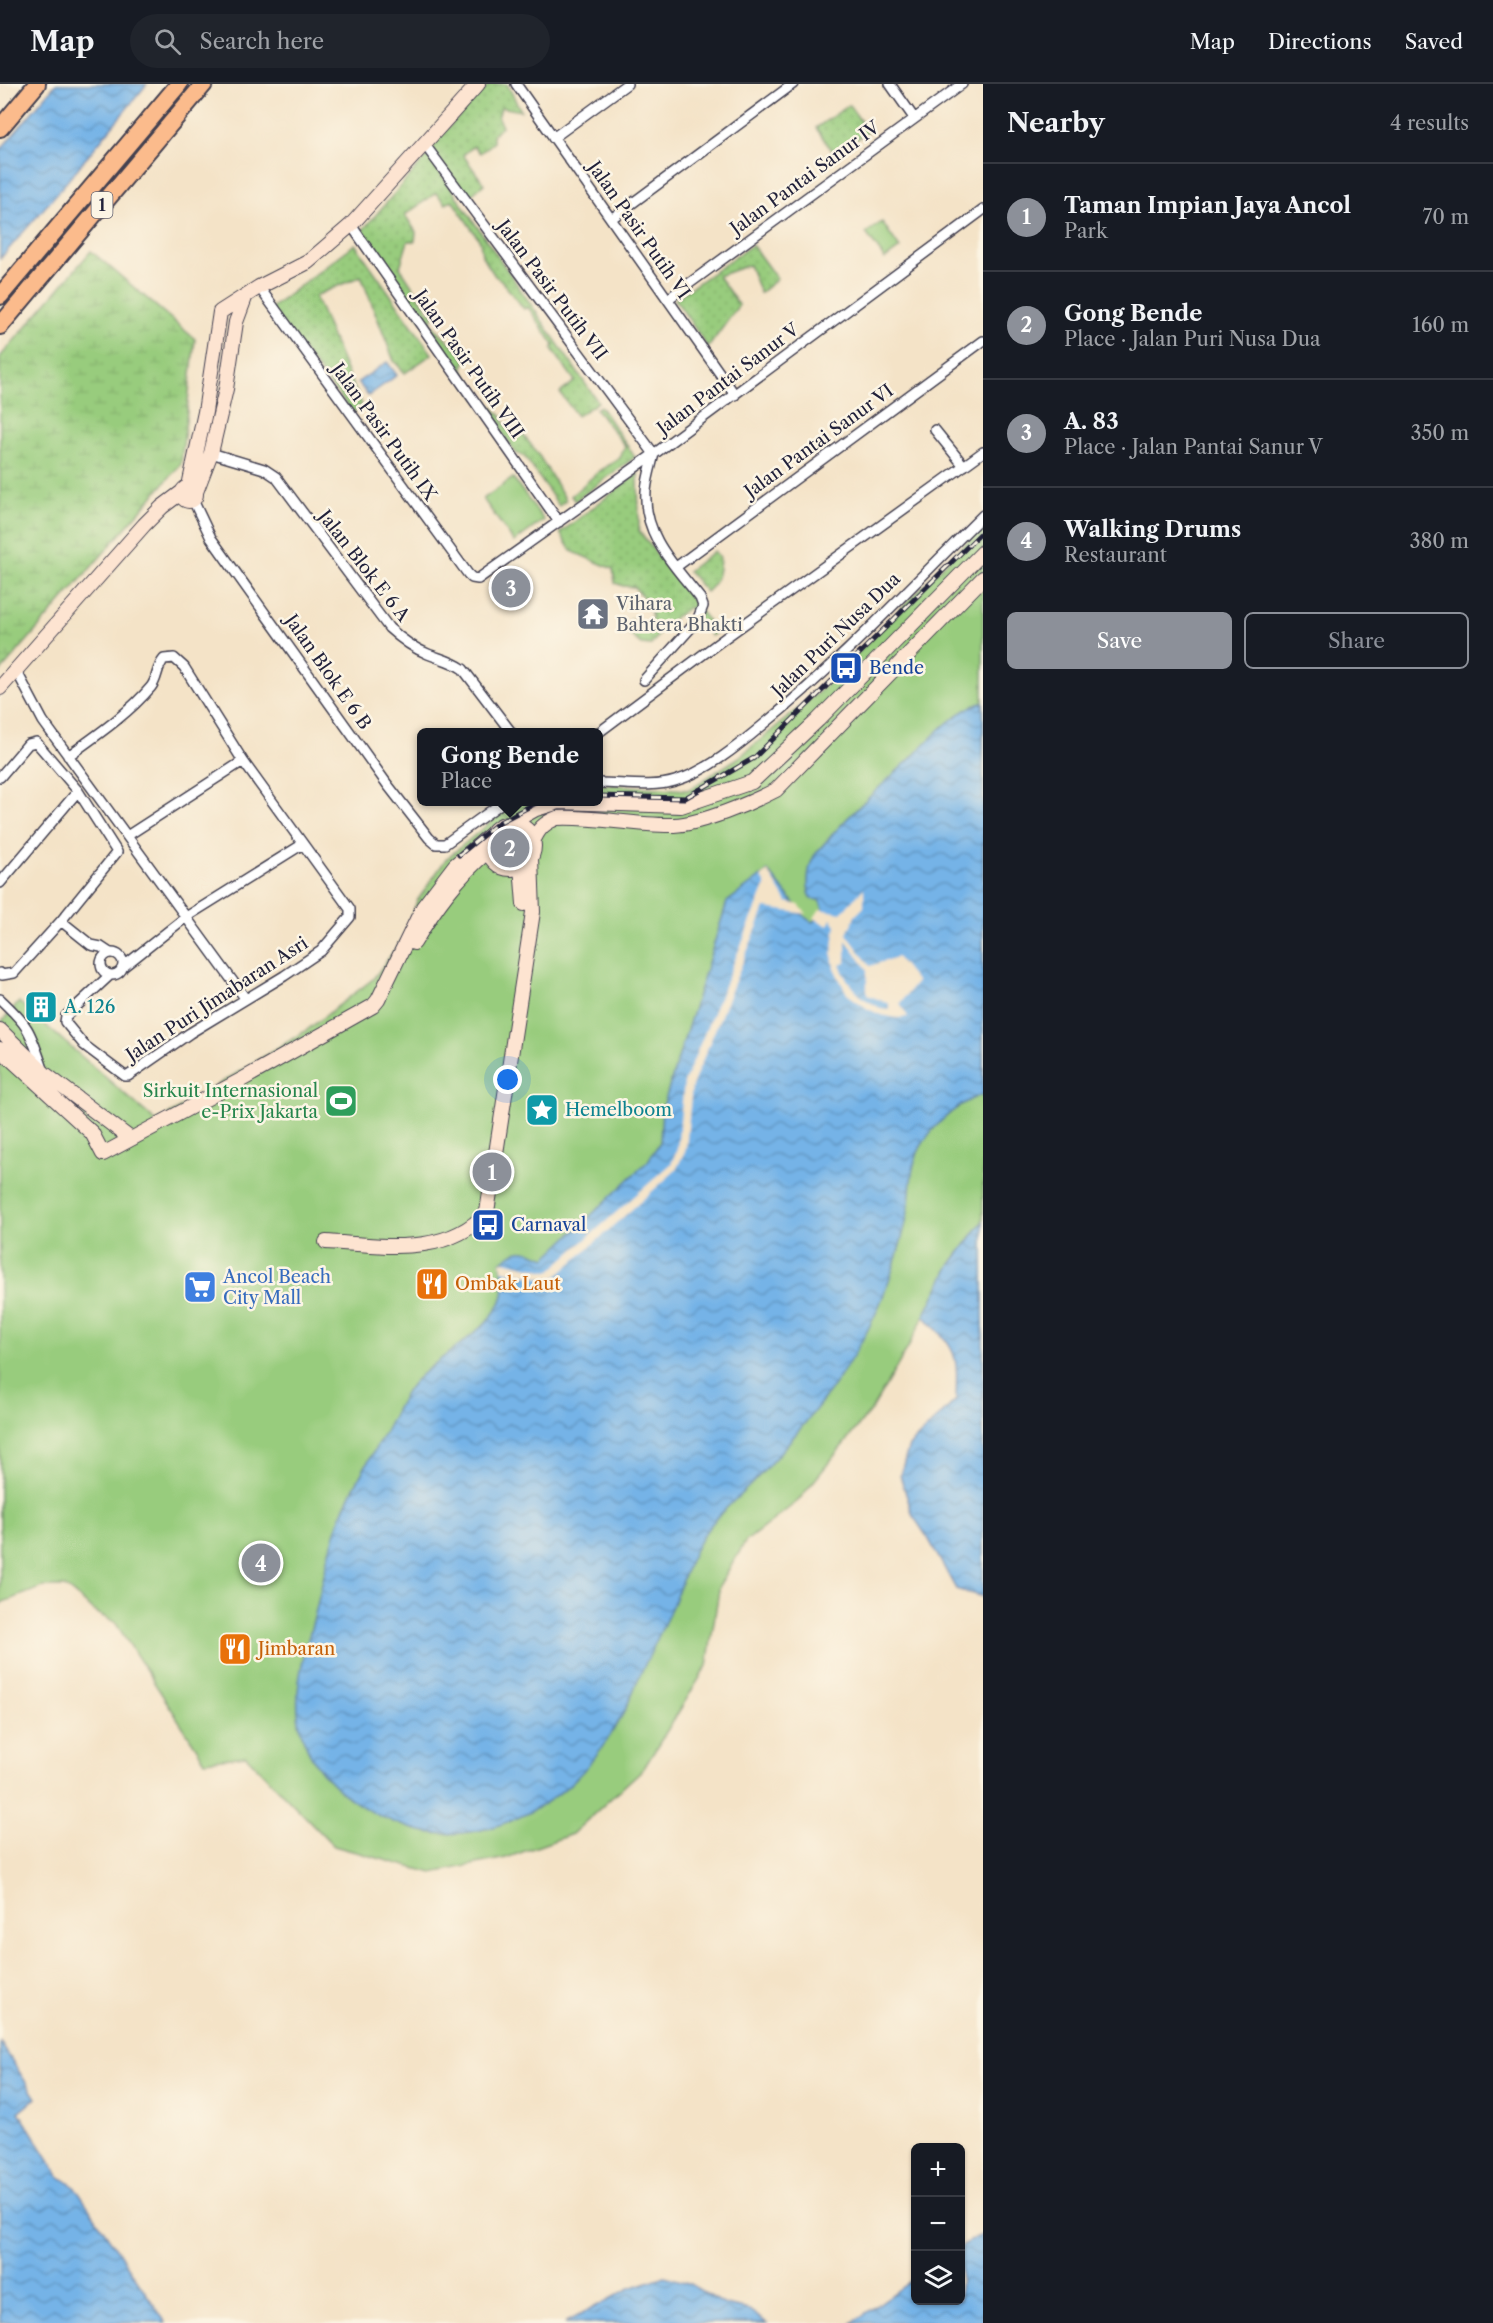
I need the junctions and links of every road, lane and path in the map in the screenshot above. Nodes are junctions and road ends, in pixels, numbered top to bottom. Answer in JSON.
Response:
{"nodes":[{"id":1,"x":37,"y":84,"type":"edge"},
{"id":2,"x":179,"y":84,"type":"edge"},
{"id":3,"x":198,"y":84,"type":"edge"},
{"id":4,"x":204,"y":84,"type":"edge"},
{"id":5,"x":478,"y":84,"type":"edge"},
{"id":6,"x":516,"y":84,"type":"edge"},
{"id":7,"x":627,"y":84,"type":"edge"},
{"id":8,"x":793,"y":84,"type":"edge"},
{"id":9,"x":890,"y":84,"type":"edge"},
{"id":10,"x":962,"y":84,"type":"edge"},
{"id":11,"x":915,"y":118,"type":"junction"},
{"id":12,"x":0,"y":128,"type":"edge"},
{"id":13,"x":553,"y":138,"type":"junction"},
{"id":14,"x":425,"y":145,"type":"junction"},
{"id":15,"x":983,"y":210,"type":"edge"},
{"id":16,"x":611,"y":219,"type":"junction"},
{"id":17,"x":351,"y":225,"type":"junction"},
{"id":18,"x":259,"y":287,"type":"junction"},
{"id":19,"x":0,"y":291,"type":"edge"},
{"id":20,"x":246,"y":295,"type":"junction"},
{"id":21,"x":0,"y":296,"type":"edge"},
{"id":22,"x":668,"y":299,"type":"junction"},
{"id":23,"x":0,"y":321,"type":"edge"},
{"id":24,"x":0,"y":326,"type":"edge"},
{"id":25,"x":983,"y":341,"type":"edge"},
{"id":26,"x":208,"y":389,"type":"junction"},
{"id":27,"x":226,"y":389,"type":"junction"},
{"id":28,"x":735,"y":395,"type":"junction"},
{"id":29,"x":935,"y":430,"type":"dead end"},
{"id":30,"x":983,"y":452,"type":"edge"},
{"id":31,"x":211,"y":453,"type":"junction"},
{"id":32,"x":654,"y":454,"type":"junction"},
{"id":33,"x":964,"y":466,"type":"junction"},
{"id":34,"x":190,"y":493,"type":"junction"},
{"id":35,"x":983,"y":514,"type":"edge"},
{"id":36,"x":559,"y":522,"type":"junction"},
{"id":37,"x":983,"y":552,"type":"edge"},
{"id":38,"x":676,"y":567,"type":"junction"},
{"id":39,"x":490,"y":570,"type":"joint"},
{"id":40,"x":983,"y":579,"type":"edge"},
{"id":41,"x":16,"y":670,"type":"junction"},
{"id":42,"x":644,"y":680,"type":"dead end"},
{"id":43,"x":0,"y":688,"type":"edge"},
{"id":44,"x":836,"y":700,"type":"junction"},
{"id":45,"x":849,"y":714,"type":"junction"},
{"id":46,"x":508,"y":728,"type":"edge"},
{"id":47,"x":603,"y":729,"type":"edge"},
{"id":48,"x":68,"y":756,"type":"junction"},
{"id":49,"x":243,"y":761,"type":"junction"},
{"id":50,"x":0,"y":777,"type":"edge"},
{"id":51,"x":603,"y":783,"type":"edge"},
{"id":52,"x":78,"y":791,"type":"junction"},
{"id":53,"x":603,"y":803,"type":"edge"},
{"id":54,"x":496,"y":806,"type":"edge"},
{"id":55,"x":546,"y":806,"type":"edge"},
{"id":56,"x":509,"y":824,"type":"junction"},
{"id":57,"x":491,"y":834,"type":"junction"},
{"id":58,"x":127,"y":836,"type":"junction"},
{"id":59,"x":533,"y":842,"type":"junction"},
{"id":60,"x":303,"y":844,"type":"junction"},
{"id":61,"x":488,"y":851,"type":"junction"},
{"id":62,"x":526,"y":862,"type":"junction"},
{"id":63,"x":0,"y":883,"type":"edge"},
{"id":64,"x":186,"y":917,"type":"junction"},
{"id":65,"x":61,"y":921,"type":"junction"},
{"id":66,"x":91,"y":945,"type":"junction"},
{"id":67,"x":110,"y":953,"type":"junction"},
{"id":68,"x":102,"y":961,"type":"junction"},
{"id":69,"x":123,"y":966,"type":"junction"},
{"id":70,"x":0,"y":973,"type":"edge"},
{"id":71,"x":110,"y":975,"type":"junction"},
{"id":72,"x":383,"y":987,"type":"junction"},
{"id":73,"x":245,"y":998,"type":"junction"},
{"id":74,"x":0,"y":999,"type":"edge"},
{"id":75,"x":0,"y":1030,"type":"edge"},
{"id":76,"x":0,"y":1049,"type":"edge"},
{"id":77,"x":45,"y":1073,"type":"junction"},
{"id":78,"x":83,"y":1103,"type":"junction"},
{"id":79,"x":72,"y":1114,"type":"junction"},
{"id":80,"x":131,"y":1139,"type":"junction"},
{"id":81,"x":325,"y":1239,"type":"dead end"}],
"edges":[{"from":1,"to":12,"type":"highway"},
{"from":2,"to":19,"type":"highway"},
{"from":2,"to":21,"type":"highway","number":"1"},
{"from":3,"to":23,"type":"highway"},
{"from":4,"to":24,"type":"highway","number":"1"},
{"from":5,"to":14,"type":"street"},
{"from":6,"to":13,"type":"street","name":"Jalan Pasir Putih VI"},
{"from":7,"to":13,"type":"street"},
{"from":8,"to":16,"type":"street"},
{"from":9,"to":11,"type":"street"},
{"from":10,"to":11,"type":"street","name":"Jalan Pantai Sanur IV"},
{"from":11,"to":22,"type":"street","name":"Jalan Pantai Sanur IV"},
{"from":13,"to":16,"type":"street","name":"Jalan Pasir Putih VI"},
{"from":14,"to":17,"type":"street"},
{"from":14,"to":32,"type":"street","name":"Jalan Pasir Putih VII"},
{"from":15,"to":28,"type":"street","name":"Jalan Pantai Sanur V"},
{"from":16,"to":22,"type":"street","name":"Jalan Pasir Putih VI"},
{"from":17,"to":18,"type":"street"},
{"from":17,"to":36,"type":"street","name":"Jalan Pasir Putih VIII"},
{"from":18,"to":20,"type":"street"},
{"from":18,"to":39,"type":"street","name":"Jalan Pasir Putih IX"},
{"from":20,"to":26,"type":"street"},
{"from":20,"to":27,"type":"street"},
{"from":22,"to":28,"type":"street","name":"Jalan Pasir Putih VI"},
{"from":25,"to":38,"type":"street","name":"Jalan Pantai Sanur VI"},
{"from":26,"to":27,"type":"street"},
{"from":26,"to":34,"type":"street"},
{"from":27,"to":31,"type":"street"},
{"from":28,"to":32,"type":"street","name":"Jalan Pantai Sanur V"},
{"from":29,"to":33,"type":"street"},
{"from":30,"to":33,"type":"street"},
{"from":31,"to":34,"type":"street"},
{"from":31,"to":46,"type":"street","name":"Jalan Blok E 6 A"},
{"from":32,"to":36,"type":"street","name":"Jalan Pantai Sanur V"},
{"from":32,"to":38,"type":"street"},
{"from":33,"to":47,"type":"street"},
{"from":34,"to":41,"type":"street"},
{"from":34,"to":54,"type":"street","name":"Jalan Blok E 6 B"},
{"from":35,"to":51,"type":"street","name":"Jalan Puri Nusa Dua"},
{"from":36,"to":39,"type":"street","name":"Jalan Pantai Sanur V"},
{"from":37,"to":44,"type":"street"},
{"from":38,"to":42,"type":"street"},
{"from":40,"to":45,"type":"street"},
{"from":41,"to":43,"type":"street"},
{"from":41,"to":48,"type":"street"},
{"from":44,"to":45,"type":"street"},
{"from":44,"to":53,"type":"street"},
{"from":45,"to":59,"type":"street"},
{"from":48,"to":49,"type":"street","name":"Jalan Puri Jimabaran Asri"},
{"from":48,"to":58,"type":"street"},
{"from":49,"to":58,"type":"street"},
{"from":49,"to":60,"type":"street","name":"Jalan Puri Jimabaran Asri"},
{"from":50,"to":52,"type":"street"},
{"from":52,"to":63,"type":"street"},
{"from":52,"to":65,"type":"street"},
{"from":55,"to":56,"type":"street"},
{"from":56,"to":57,"type":"street"},
{"from":56,"to":59,"type":"street"},
{"from":57,"to":61,"type":"street"},
{"from":57,"to":72,"type":"street"},
{"from":58,"to":64,"type":"street"},
{"from":59,"to":62,"type":"street"},
{"from":60,"to":64,"type":"street"},
{"from":60,"to":73,"type":"street","name":"Jalan Puri Jimabaran Asri"},
{"from":61,"to":62,"type":"street"},
{"from":61,"to":72,"type":"street"},
{"from":62,"to":81,"type":"street"},
{"from":64,"to":69,"type":"street"},
{"from":64,"to":73,"type":"street"},
{"from":65,"to":66,"type":"street"},
{"from":65,"to":70,"type":"street"},
{"from":66,"to":67,"type":"street"},
{"from":66,"to":68,"type":"street"},
{"from":67,"to":68,"type":"street"},
{"from":67,"to":69,"type":"street"},
{"from":68,"to":71,"type":"street"},
{"from":69,"to":71,"type":"street"},
{"from":71,"to":73,"type":"street","name":"Jalan Puri Jimabaran Asri"},
{"from":72,"to":80,"type":"street"},
{"from":74,"to":77,"type":"street"},
{"from":75,"to":77,"type":"street"},
{"from":76,"to":79,"type":"street"},
{"from":77,"to":78,"type":"street"},
{"from":78,"to":79,"type":"street"},
{"from":78,"to":80,"type":"street"},
{"from":79,"to":80,"type":"street"}]}
